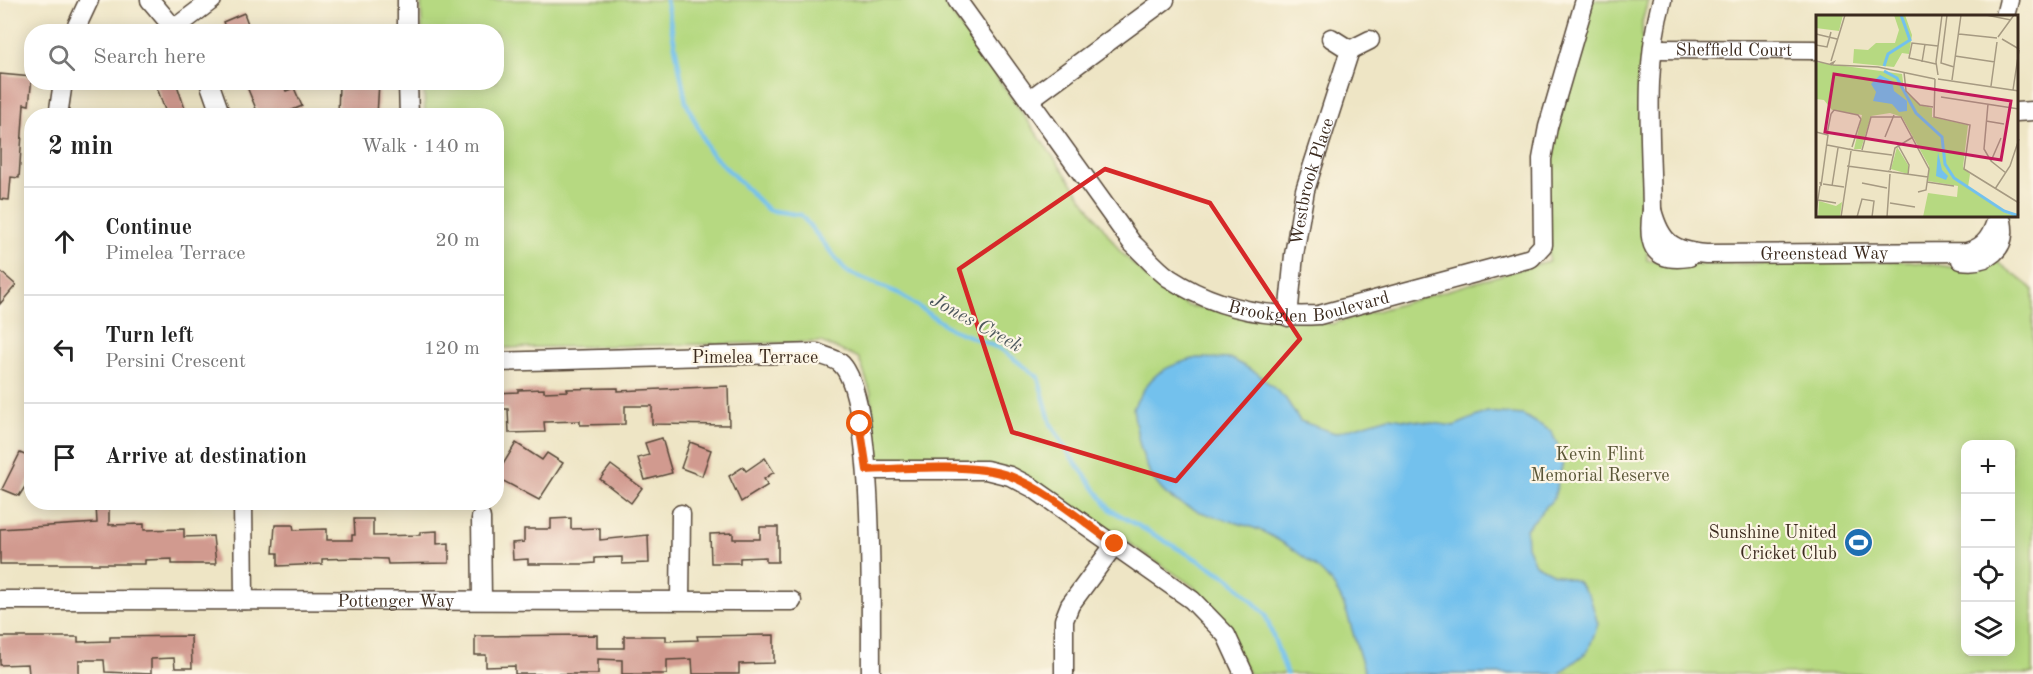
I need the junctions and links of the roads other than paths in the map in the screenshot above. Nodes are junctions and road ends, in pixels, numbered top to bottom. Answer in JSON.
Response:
{"nodes":[{"id":1,"x":89,"y":0,"type":"edge"},
{"id":2,"x":150,"y":0,"type":"edge"},
{"id":3,"x":212,"y":0,"type":"edge"},
{"id":4,"x":407,"y":0,"type":"edge"},
{"id":5,"x":957,"y":0,"type":"edge"},
{"id":6,"x":1165,"y":0,"type":"edge"},
{"id":7,"x":1585,"y":0,"type":"edge"},
{"id":8,"x":1662,"y":0,"type":"edge"},
{"id":9,"x":2009,"y":0,"type":"edge"},
{"id":10,"x":2005,"y":15,"type":"edge"},
{"id":11,"x":78,"y":24,"type":"edge"},
{"id":12,"x":171,"y":24,"type":"edge"},
{"id":13,"x":183,"y":24,"type":"edge"},
{"id":14,"x":407,"y":24,"type":"edge"},
{"id":15,"x":1331,"y":38,"type":"dead end"},
{"id":16,"x":1370,"y":40,"type":"dead end"},
{"id":17,"x":1653,"y":49,"type":"junction"},
{"id":18,"x":1350,"y":50,"type":"junction"},
{"id":19,"x":1816,"y":50,"type":"edge"},
{"id":20,"x":62,"y":90,"type":"edge"},
{"id":21,"x":212,"y":90,"type":"edge"},
{"id":22,"x":408,"y":90,"type":"edge"},
{"id":23,"x":1029,"y":100,"type":"junction"},
{"id":24,"x":59,"y":108,"type":"edge"},
{"id":25,"x":218,"y":108,"type":"edge"},
{"id":26,"x":409,"y":108,"type":"edge"},
{"id":27,"x":2033,"y":111,"type":"edge"},
{"id":28,"x":2018,"y":112,"type":"edge"},
{"id":29,"x":2000,"y":218,"type":"edge"},
{"id":30,"x":1288,"y":317,"type":"junction"},
{"id":31,"x":504,"y":362,"type":"edge"},
{"id":32,"x":867,"y":470,"type":"junction"},
{"id":33,"x":243,"y":510,"type":"edge"},
{"id":34,"x":681,"y":514,"type":"dead end"},
{"id":35,"x":481,"y":518,"type":"dead end"},
{"id":36,"x":1115,"y":544,"type":"junction"},
{"id":37,"x":0,"y":600,"type":"edge"},
{"id":38,"x":244,"y":600,"type":"junction"},
{"id":39,"x":482,"y":600,"type":"junction"},
{"id":40,"x":680,"y":600,"type":"junction"},
{"id":41,"x":792,"y":601,"type":"dead end"},
{"id":42,"x":871,"y":674,"type":"edge"},
{"id":43,"x":1064,"y":674,"type":"edge"},
{"id":44,"x":1244,"y":674,"type":"edge"}],
"edges":[{"from":1,"to":11,"type":"street"},
{"from":2,"to":12,"type":"street"},
{"from":3,"to":13,"type":"street"},
{"from":4,"to":14,"type":"street"},
{"from":5,"to":23,"type":"street","name":"Brookglen Boulevard"},
{"from":6,"to":23,"type":"street"},
{"from":7,"to":30,"type":"street","name":"Brookglen Boulevard"},
{"from":8,"to":17,"type":"street","name":"Greenstead Way"},
{"from":9,"to":10,"type":"street"},
{"from":15,"to":18,"type":"street"},
{"from":16,"to":18,"type":"street"},
{"from":17,"to":19,"type":"street","name":"Sheffield Court"},
{"from":17,"to":29,"type":"street","name":"Greenstead Way"},
{"from":18,"to":30,"type":"street","name":"Westbrook Place"},
{"from":20,"to":24,"type":"street"},
{"from":21,"to":25,"type":"street"},
{"from":22,"to":26,"type":"street"},
{"from":23,"to":30,"type":"street","name":"Brookglen Boulevard"},
{"from":27,"to":28,"type":"street"},
{"from":31,"to":32,"type":"street","name":"Pimelea Terrace"},
{"from":32,"to":36,"type":"street"},
{"from":32,"to":42,"type":"street","name":"Pimelea Terrace"},
{"from":33,"to":38,"type":"street"},
{"from":34,"to":40,"type":"street"},
{"from":35,"to":39,"type":"street"},
{"from":36,"to":43,"type":"street"},
{"from":36,"to":44,"type":"street"},
{"from":37,"to":38,"type":"street","name":"Pottenger Way"},
{"from":38,"to":39,"type":"street","name":"Pottenger Way"},
{"from":39,"to":40,"type":"street","name":"Pottenger Way"},
{"from":40,"to":41,"type":"street","name":"Pottenger Way"}]}
